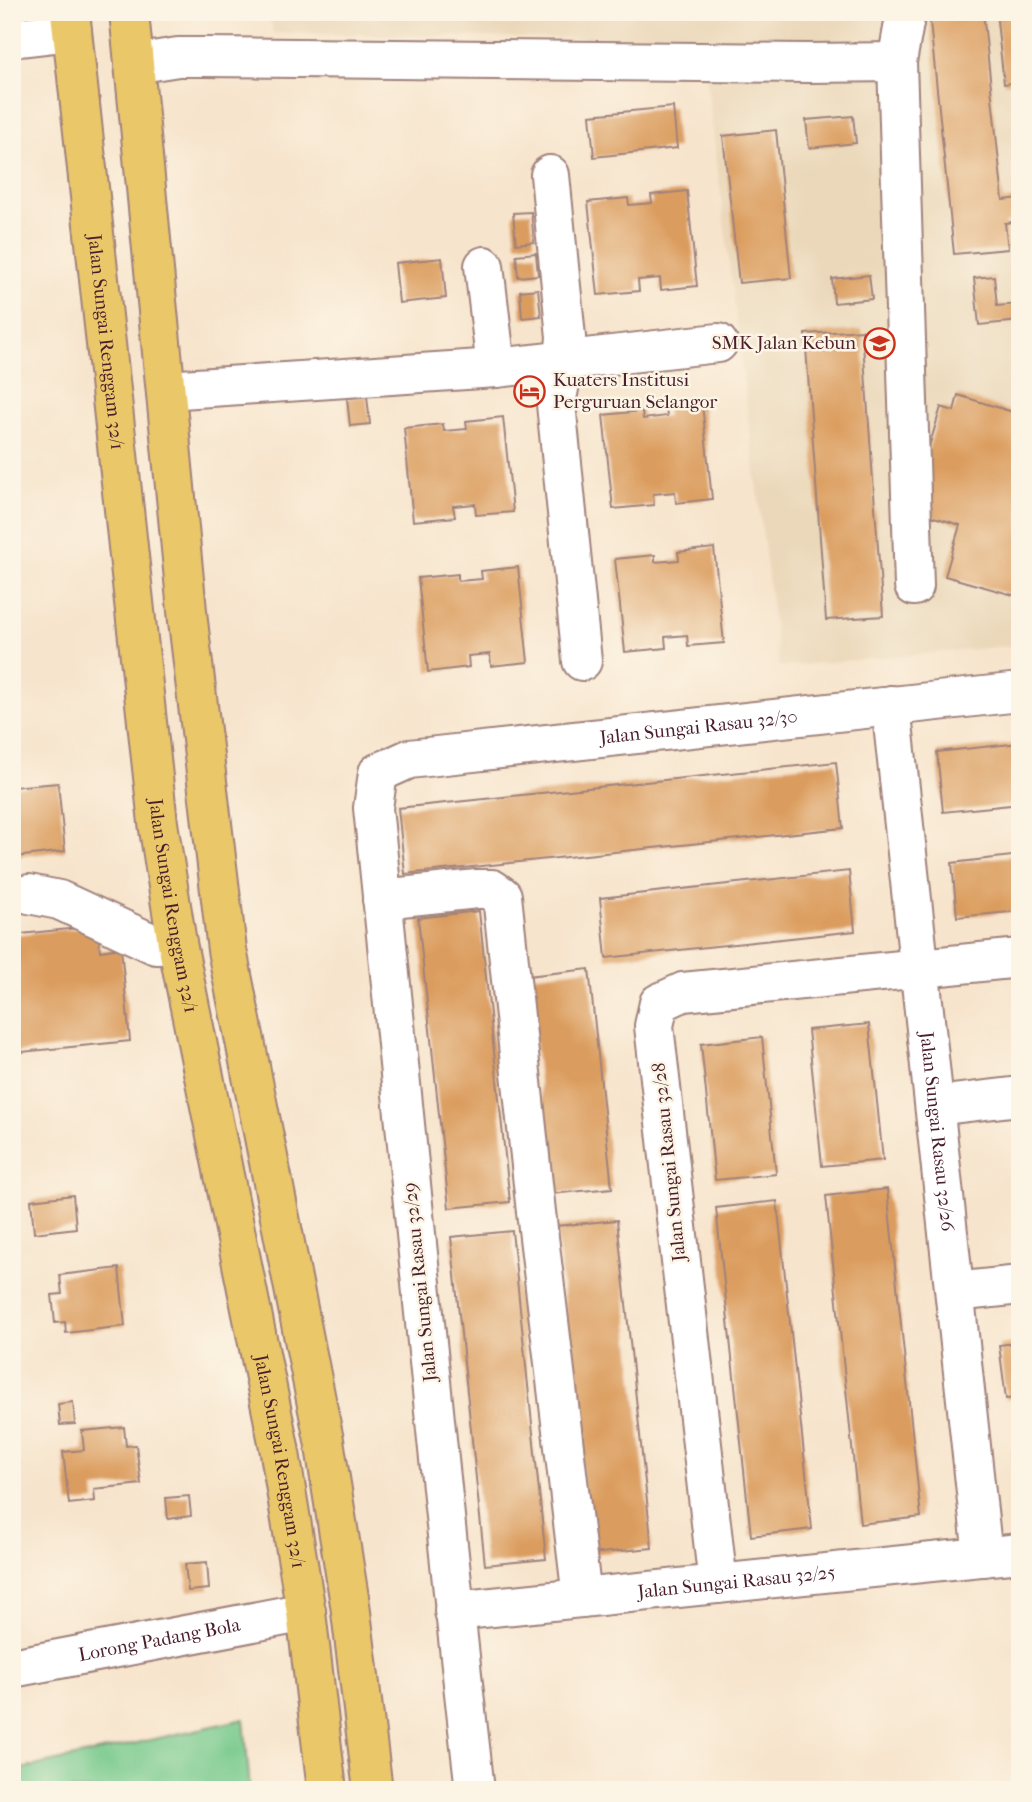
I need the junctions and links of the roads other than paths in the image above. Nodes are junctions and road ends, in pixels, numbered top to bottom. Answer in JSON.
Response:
{"nodes":[{"id":1,"x":129,"y":12,"type":"edge"},
{"id":2,"x":906,"y":12,"type":"edge"},
{"id":3,"x":71,"y":21,"type":"edge"},
{"id":4,"x":12,"y":38,"type":"edge"},
{"id":5,"x":897,"y":62,"type":"junction"},
{"id":6,"x":134,"y":64,"type":"junction"},
{"id":7,"x":550,"y":174,"type":"dead end"},
{"id":8,"x":484,"y":266,"type":"dead end"},
{"id":9,"x":718,"y":343,"type":"dead end"},
{"id":10,"x":564,"y":362,"type":"junction"},
{"id":11,"x":496,"y":368,"type":"junction"},
{"id":12,"x":166,"y":390,"type":"junction"},
{"id":13,"x":914,"y":586,"type":"dead end"},
{"id":14,"x":582,"y":660,"type":"dead end"},
{"id":15,"x":1020,"y":692,"type":"edge"},
{"id":16,"x":891,"y":705,"type":"junction"},
{"id":17,"x":378,"y":773,"type":"joint"},
{"id":18,"x":29,"y":894,"type":"dead end"},
{"id":19,"x":383,"y":899,"type":"junction"},
{"id":20,"x":177,"y":943,"type":"junction"},
{"id":21,"x":1020,"y":958,"type":"edge"},
{"id":22,"x":920,"y":968,"type":"junction"},
{"id":23,"x":1020,"y":1096,"type":"edge"},
{"id":24,"x":935,"y":1106,"type":"junction"},
{"id":25,"x":262,"y":1125,"type":"junction"},
{"id":26,"x":216,"y":1132,"type":"junction"},
{"id":27,"x":1020,"y":1285,"type":"edge"},
{"id":28,"x":954,"y":1292,"type":"junction"},
{"id":29,"x":1001,"y":1555,"type":"edge"},
{"id":30,"x":718,"y":1584,"type":"junction"},
{"id":31,"x":582,"y":1598,"type":"junction"},
{"id":32,"x":454,"y":1611,"type":"junction"},
{"id":33,"x":306,"y":1612,"type":"junction"},
{"id":34,"x":12,"y":1668,"type":"edge"},
{"id":35,"x":327,"y":1790,"type":"edge"},
{"id":36,"x":373,"y":1790,"type":"edge"},
{"id":37,"x":475,"y":1790,"type":"edge"}],
"edges":[{"from":1,"to":6,"type":"main road"},
{"from":2,"to":5,"type":"street"},
{"from":3,"to":4,"type":"street"},
{"from":3,"to":20,"type":"main road","name":"Jalan Sungai Renggam 32/1"},
{"from":5,"to":6,"type":"street"},
{"from":5,"to":13,"type":"street"},
{"from":6,"to":12,"type":"main road"},
{"from":7,"to":10,"type":"street"},
{"from":8,"to":11,"type":"street"},
{"from":9,"to":10,"type":"street"},
{"from":10,"to":11,"type":"street"},
{"from":10,"to":14,"type":"street"},
{"from":11,"to":12,"type":"street"},
{"from":12,"to":25,"type":"main road"},
{"from":15,"to":16,"type":"street","name":"Jalan Sungai Rasau 32/30"},
{"from":16,"to":17,"type":"street","name":"Jalan Sungai Rasau 32/30"},
{"from":16,"to":22,"type":"street","name":"Jalan Sungai Rasau 32/26"},
{"from":17,"to":19,"type":"street","name":"Jalan Sungai Rasau 32/29"},
{"from":18,"to":20,"type":"street"},
{"from":19,"to":31,"type":"street"},
{"from":19,"to":32,"type":"street","name":"Jalan Sungai Rasau 32/29"},
{"from":20,"to":26,"type":"main road","name":"Jalan Sungai Renggam 32/1"},
{"from":21,"to":22,"type":"street"},
{"from":22,"to":24,"type":"street","name":"Jalan Sungai Rasau 32/26"},
{"from":22,"to":30,"type":"street","name":"Jalan Sungai Rasau 32/28"},
{"from":23,"to":24,"type":"street"},
{"from":24,"to":28,"type":"street","name":"Jalan Sungai Rasau 32/26"},
{"from":25,"to":26,"type":"main road"},
{"from":25,"to":36,"type":"main road"},
{"from":26,"to":33,"type":"main road","name":"Jalan Sungai Renggam 32/1"},
{"from":27,"to":28,"type":"street"},
{"from":28,"to":29,"type":"street","name":"Jalan Sungai Rasau 32/26"},
{"from":29,"to":30,"type":"street","name":"Jalan Sungai Rasau 32/25"},
{"from":30,"to":31,"type":"street","name":"Jalan Sungai Rasau 32/25"},
{"from":31,"to":32,"type":"street","name":"Jalan Sungai Rasau 32/25"},
{"from":32,"to":37,"type":"street","name":"Jalan Sungai Rasau 32/29"},
{"from":33,"to":34,"type":"street","name":"Lorong Padang Bola"},
{"from":33,"to":35,"type":"main road","name":"Jalan Sungai Renggam 32/1"}]}
